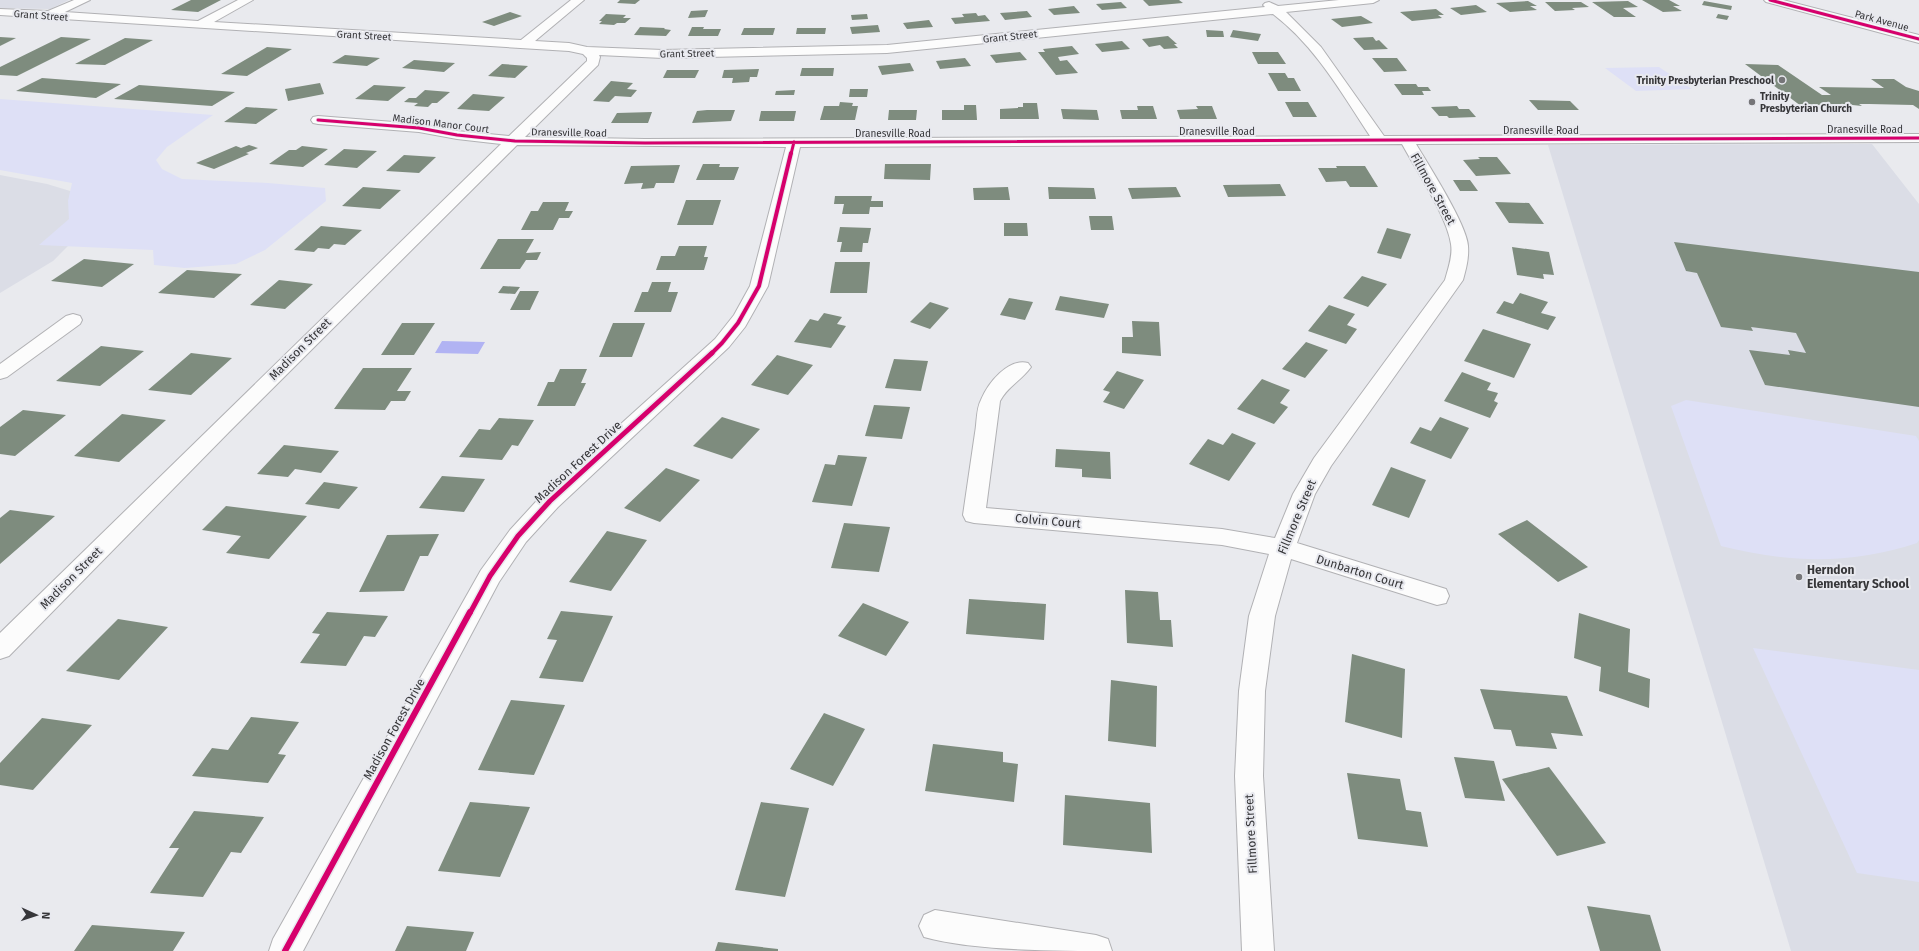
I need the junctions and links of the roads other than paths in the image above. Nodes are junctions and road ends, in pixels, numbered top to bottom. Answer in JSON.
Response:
{"nodes":[{"id":1,"x":84,"y":0,"type":"edge"},
{"id":2,"x":247,"y":0,"type":"edge"},
{"id":3,"x":578,"y":0,"type":"edge"},
{"id":4,"x":1262,"y":0,"type":"edge"},
{"id":5,"x":1373,"y":0,"type":"edge"},
{"id":6,"x":1770,"y":0,"type":"edge"},
{"id":7,"x":1276,"y":10,"type":"junction"},
{"id":8,"x":0,"y":12,"type":"edge"},
{"id":9,"x":50,"y":15,"type":"junction"},
{"id":10,"x":198,"y":25,"type":"junction"},
{"id":11,"x":1919,"y":39,"type":"edge"},
{"id":12,"x":523,"y":45,"type":"junction"},
{"id":13,"x":587,"y":51,"type":"junction"},
{"id":14,"x":318,"y":120,"type":"dead end"},
{"id":15,"x":1919,"y":138,"type":"edge"},
{"id":16,"x":1379,"y":139,"type":"junction"},
{"id":17,"x":1406,"y":139,"type":"junction"},
{"id":18,"x":515,"y":141,"type":"junction"},
{"id":19,"x":794,"y":142,"type":"junction"},
{"id":20,"x":73,"y":320,"type":"dead end"},
{"id":21,"x":1021,"y":367,"type":"dead end"},
{"id":22,"x":0,"y":373,"type":"edge"},
{"id":23,"x":1283,"y":548,"type":"junction"},
{"id":24,"x":1437,"y":596,"type":"dead end"},
{"id":25,"x":0,"y":649,"type":"edge"},
{"id":26,"x":935,"y":926,"type":"dead end"},
{"id":27,"x":285,"y":951,"type":"edge"},
{"id":28,"x":1096,"y":951,"type":"edge"},
{"id":29,"x":1258,"y":951,"type":"edge"}],
"edges":[{"from":1,"to":9,"type":"street"},
{"from":2,"to":10,"type":"street"},
{"from":3,"to":12,"type":"street"},
{"from":4,"to":7,"type":"street"},
{"from":5,"to":7,"type":"street","name":"Grant Street"},
{"from":6,"to":11,"type":"street","name":"Park Avenue"},
{"from":7,"to":13,"type":"street","name":"Grant Street"},
{"from":7,"to":16,"type":"street"},
{"from":8,"to":9,"type":"street","name":"Grant Street"},
{"from":9,"to":10,"type":"street","name":"Grant Street"},
{"from":10,"to":12,"type":"street","name":"Grant Street"},
{"from":12,"to":13,"type":"street","name":"Grant Street"},
{"from":13,"to":18,"type":"street","name":"Madison Street"},
{"from":14,"to":18,"type":"street","name":"Madison Manor Court"},
{"from":15,"to":17,"type":"street","name":"Dranesville Road"},
{"from":16,"to":17,"type":"street","name":"Dranesville Road"},
{"from":16,"to":19,"type":"street","name":"Dranesville Road"},
{"from":17,"to":23,"type":"street","name":"Fillmore Street"},
{"from":18,"to":19,"type":"street","name":"Dranesville Road"},
{"from":18,"to":25,"type":"street","name":"Madison Street"},
{"from":19,"to":27,"type":"street","name":"Madison Forest Drive"},
{"from":20,"to":22,"type":"street"},
{"from":21,"to":23,"type":"street","name":"Colvin Court"},
{"from":23,"to":24,"type":"street","name":"Dunbarton Court"},
{"from":23,"to":29,"type":"street","name":"Fillmore Street"},
{"from":26,"to":28,"type":"street"}]}
